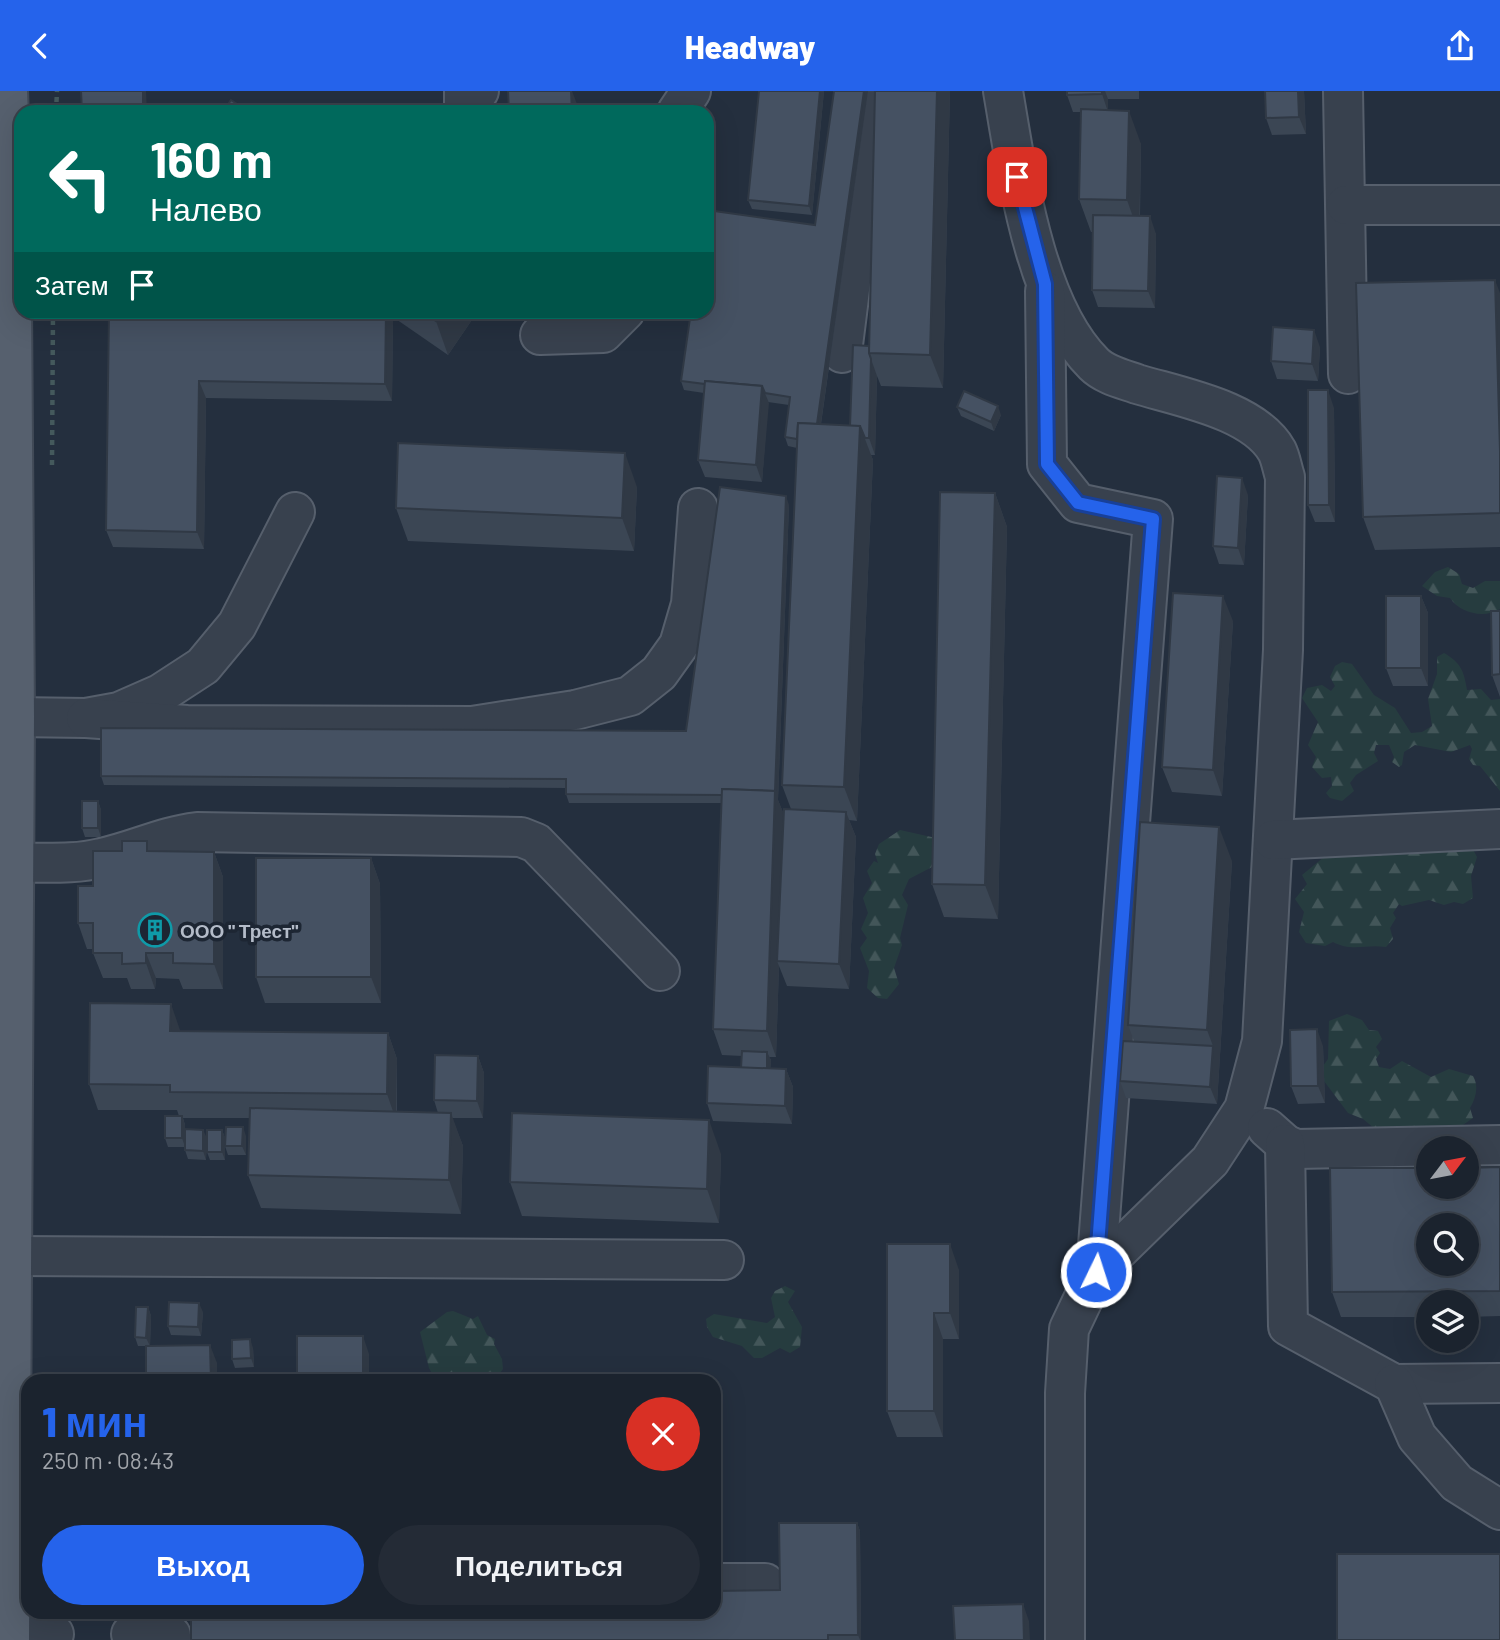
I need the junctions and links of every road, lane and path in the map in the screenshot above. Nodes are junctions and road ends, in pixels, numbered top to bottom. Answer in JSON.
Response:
{"nodes":[{"id":1,"x":8,"y":91,"type":"edge"},
{"id":2,"x":479,"y":91,"type":"edge"},
{"id":3,"x":875,"y":91,"type":"edge"},
{"id":4,"x":1003,"y":91,"type":"edge"},
{"id":5,"x":1343,"y":91,"type":"edge"},
{"id":6,"x":464,"y":105,"type":"edge"},
{"id":7,"x":14,"y":148,"type":"edge"},
{"id":8,"x":1346,"y":205,"type":"junction"},
{"id":9,"x":1500,"y":205,"type":"edge"},
{"id":10,"x":14,"y":253,"type":"edge"},
{"id":11,"x":1045,"y":284,"type":"junction"},
{"id":12,"x":6,"y":295,"type":"edge"},
{"id":13,"x":617,"y":319,"type":"edge"},
{"id":14,"x":540,"y":335,"type":"dead end"},
{"id":15,"x":842,"y":353,"type":"dead end"},
{"id":16,"x":1348,"y":374,"type":"dead end"},
{"id":17,"x":698,"y":508,"type":"dead end"},
{"id":18,"x":295,"y":512,"type":"dead end"},
{"id":19,"x":15,"y":717,"type":"junction"},
{"id":20,"x":86,"y":719,"type":"junction"},
{"id":21,"x":1500,"y":829,"type":"edge"},
{"id":22,"x":1273,"y":840,"type":"junction"},
{"id":23,"x":14,"y":863,"type":"junction"},
{"id":24,"x":7,"y":969,"type":"edge"},
{"id":25,"x":660,"y":971,"type":"dead end"},
{"id":26,"x":1244,"y":1109,"type":"junction"},
{"id":27,"x":1285,"y":1144,"type":"junction"},
{"id":28,"x":1500,"y":1145,"type":"edge"},
{"id":29,"x":6,"y":1211,"type":"edge"},
{"id":30,"x":12,"y":1256,"type":"junction"},
{"id":31,"x":724,"y":1260,"type":"dead end"},
{"id":32,"x":1096,"y":1272,"type":"junction"},
{"id":33,"x":1500,"y":1383,"type":"edge"},
{"id":34,"x":1394,"y":1384,"type":"junction"},
{"id":35,"x":1500,"y":1510,"type":"edge"},
{"id":36,"x":721,"y":1583,"type":"edge"},
{"id":37,"x":765,"y":1583,"type":"dead end"},
{"id":38,"x":171,"y":1629,"type":"edge"},
{"id":39,"x":54,"y":1634,"type":"dead end"},
{"id":40,"x":131,"y":1634,"type":"dead end"},
{"id":41,"x":10,"y":1636,"type":"edge"},
{"id":42,"x":1065,"y":1640,"type":"edge"}],
"edges":[{"from":1,"to":7,"type":"main road"},
{"from":2,"to":6,"type":"lane"},
{"from":3,"to":15,"type":"lane"},
{"from":4,"to":11,"type":"lane"},
{"from":5,"to":8,"type":"lane"},
{"from":8,"to":9,"type":"lane"},
{"from":8,"to":16,"type":"lane"},
{"from":10,"to":12,"type":"main road"},
{"from":11,"to":22,"type":"lane"},
{"from":11,"to":32,"type":"lane"},
{"from":12,"to":19,"type":"main road"},
{"from":13,"to":14,"type":"lane"},
{"from":17,"to":20,"type":"lane"},
{"from":18,"to":20,"type":"lane"},
{"from":19,"to":20,"type":"lane"},
{"from":19,"to":23,"type":"main road"},
{"from":21,"to":22,"type":"lane"},
{"from":22,"to":26,"type":"lane"},
{"from":23,"to":24,"type":"main road"},
{"from":23,"to":25,"type":"lane"},
{"from":24,"to":29,"type":"main road"},
{"from":26,"to":27,"type":"lane"},
{"from":26,"to":32,"type":"lane"},
{"from":27,"to":28,"type":"lane"},
{"from":27,"to":34,"type":"lane"},
{"from":29,"to":30,"type":"main road"},
{"from":30,"to":31,"type":"lane"},
{"from":30,"to":41,"type":"main road"},
{"from":32,"to":42,"type":"lane"},
{"from":33,"to":34,"type":"lane"},
{"from":34,"to":35,"type":"lane"},
{"from":36,"to":37,"type":"lane"},
{"from":38,"to":40,"type":"lane"},
{"from":39,"to":41,"type":"lane"}]}
